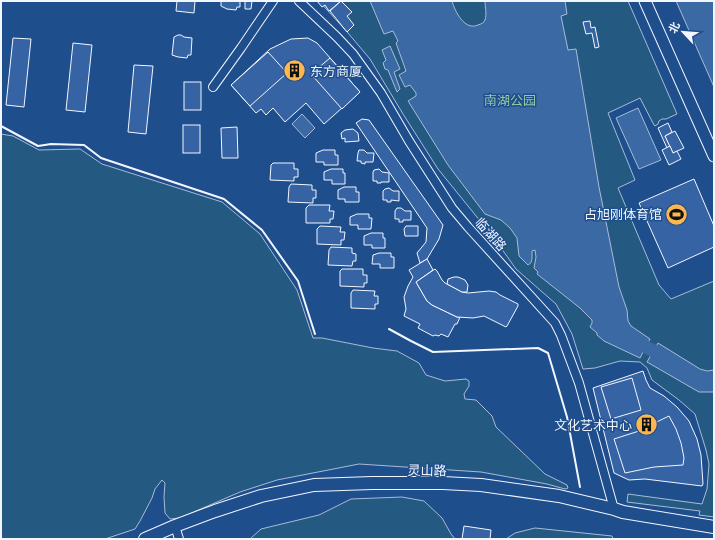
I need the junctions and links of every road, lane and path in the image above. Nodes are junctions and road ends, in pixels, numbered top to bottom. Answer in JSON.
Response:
{"nodes":[{"id":1,"x":273,"y":1,"type":"edge"},
{"id":2,"x":299,"y":1,"type":"edge"},
{"id":3,"x":645,"y":1,"type":"edge"},
{"id":4,"x":213,"y":87,"type":"dead end"},
{"id":5,"x":714,"y":156,"type":"edge"},
{"id":6,"x":614,"y":508,"type":"junction"},
{"id":7,"x":175,"y":526,"type":"junction"},
{"id":8,"x":714,"y":526,"type":"edge"},
{"id":9,"x":145,"y":539,"type":"edge"},
{"id":10,"x":180,"y":539,"type":"edge"}],
"edges":[{"from":1,"to":4,"type":"street"},
{"from":2,"to":6,"type":"street","name":"临湖路"},
{"from":3,"to":5,"type":"main road"},
{"from":6,"to":7,"type":"highway","name":"灵山路"},
{"from":6,"to":8,"type":"highway","name":"灵山路"},
{"from":7,"to":9,"type":"highway","name":"灵山路"},
{"from":7,"to":10,"type":"street"}]}
